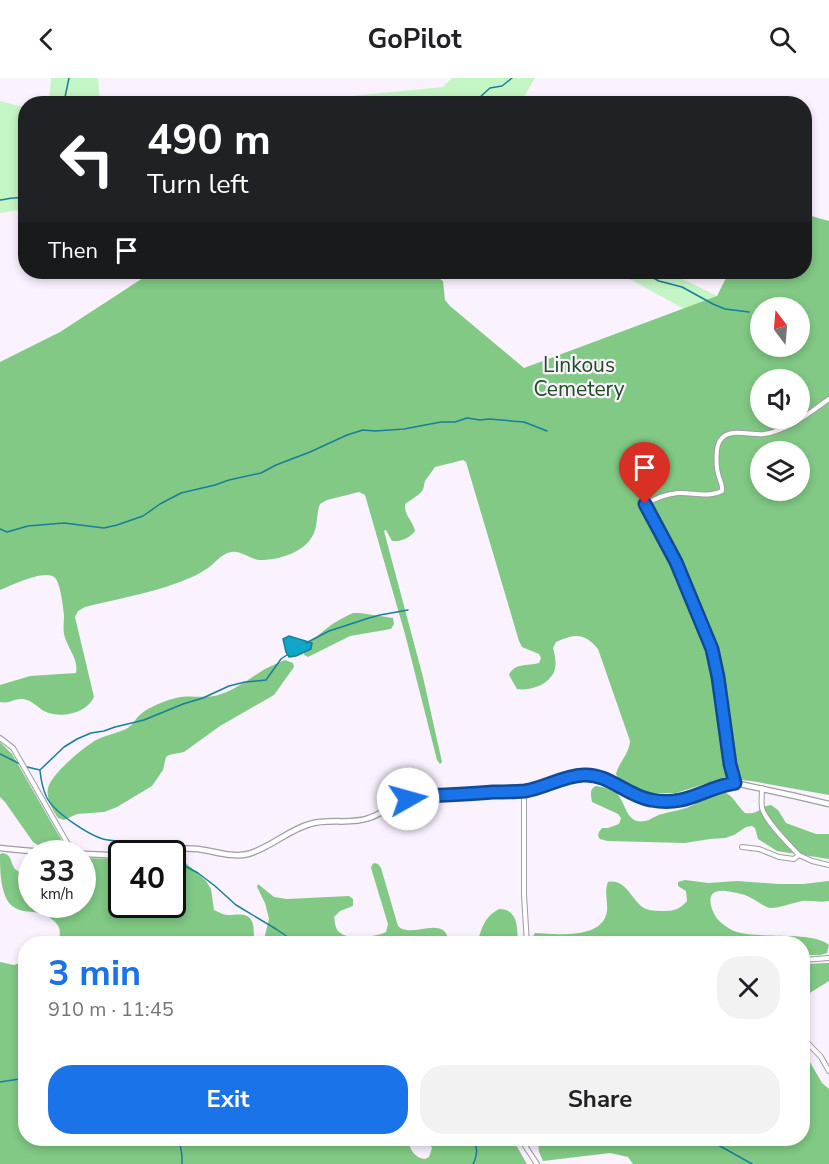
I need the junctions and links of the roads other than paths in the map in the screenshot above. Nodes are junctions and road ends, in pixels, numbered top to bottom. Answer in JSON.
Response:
{"nodes":[{"id":1,"x":829,"y":399,"type":"edge"},
{"id":2,"x":0,"y":738,"type":"edge"},
{"id":3,"x":735,"y":783,"type":"junction"},
{"id":4,"x":762,"y":788,"type":"junction"},
{"id":5,"x":524,"y":791,"type":"junction"},
{"id":6,"x":829,"y":804,"type":"edge"},
{"id":7,"x":66,"y":840,"type":"edge"},
{"id":8,"x":742,"y":847,"type":"dead end"},
{"id":9,"x":0,"y":848,"type":"edge"},
{"id":10,"x":186,"y":848,"type":"edge"},
{"id":11,"x":18,"y":850,"type":"edge"},
{"id":12,"x":799,"y":855,"type":"junction"},
{"id":13,"x":829,"y":866,"type":"edge"},
{"id":14,"x":527,"y":936,"type":"edge"},
{"id":15,"x":829,"y":958,"type":"edge"},
{"id":16,"x":810,"y":959,"type":"edge"},
{"id":17,"x":810,"y":1045,"type":"edge"},
{"id":18,"x":829,"y":1071,"type":"edge"},
{"id":19,"x":525,"y":1146,"type":"edge"},
{"id":20,"x":537,"y":1164,"type":"edge"}],
"edges":[{"from":1,"to":3,"type":"street"},
{"from":2,"to":7,"type":"street"},
{"from":3,"to":4,"type":"street"},
{"from":3,"to":5,"type":"street"},
{"from":4,"to":6,"type":"street"},
{"from":4,"to":12,"type":"street"},
{"from":5,"to":10,"type":"street"},
{"from":5,"to":14,"type":"street"},
{"from":8,"to":12,"type":"street"},
{"from":9,"to":11,"type":"street"},
{"from":12,"to":13,"type":"street"},
{"from":15,"to":16,"type":"street"},
{"from":17,"to":18,"type":"street"},
{"from":19,"to":20,"type":"street"}]}
